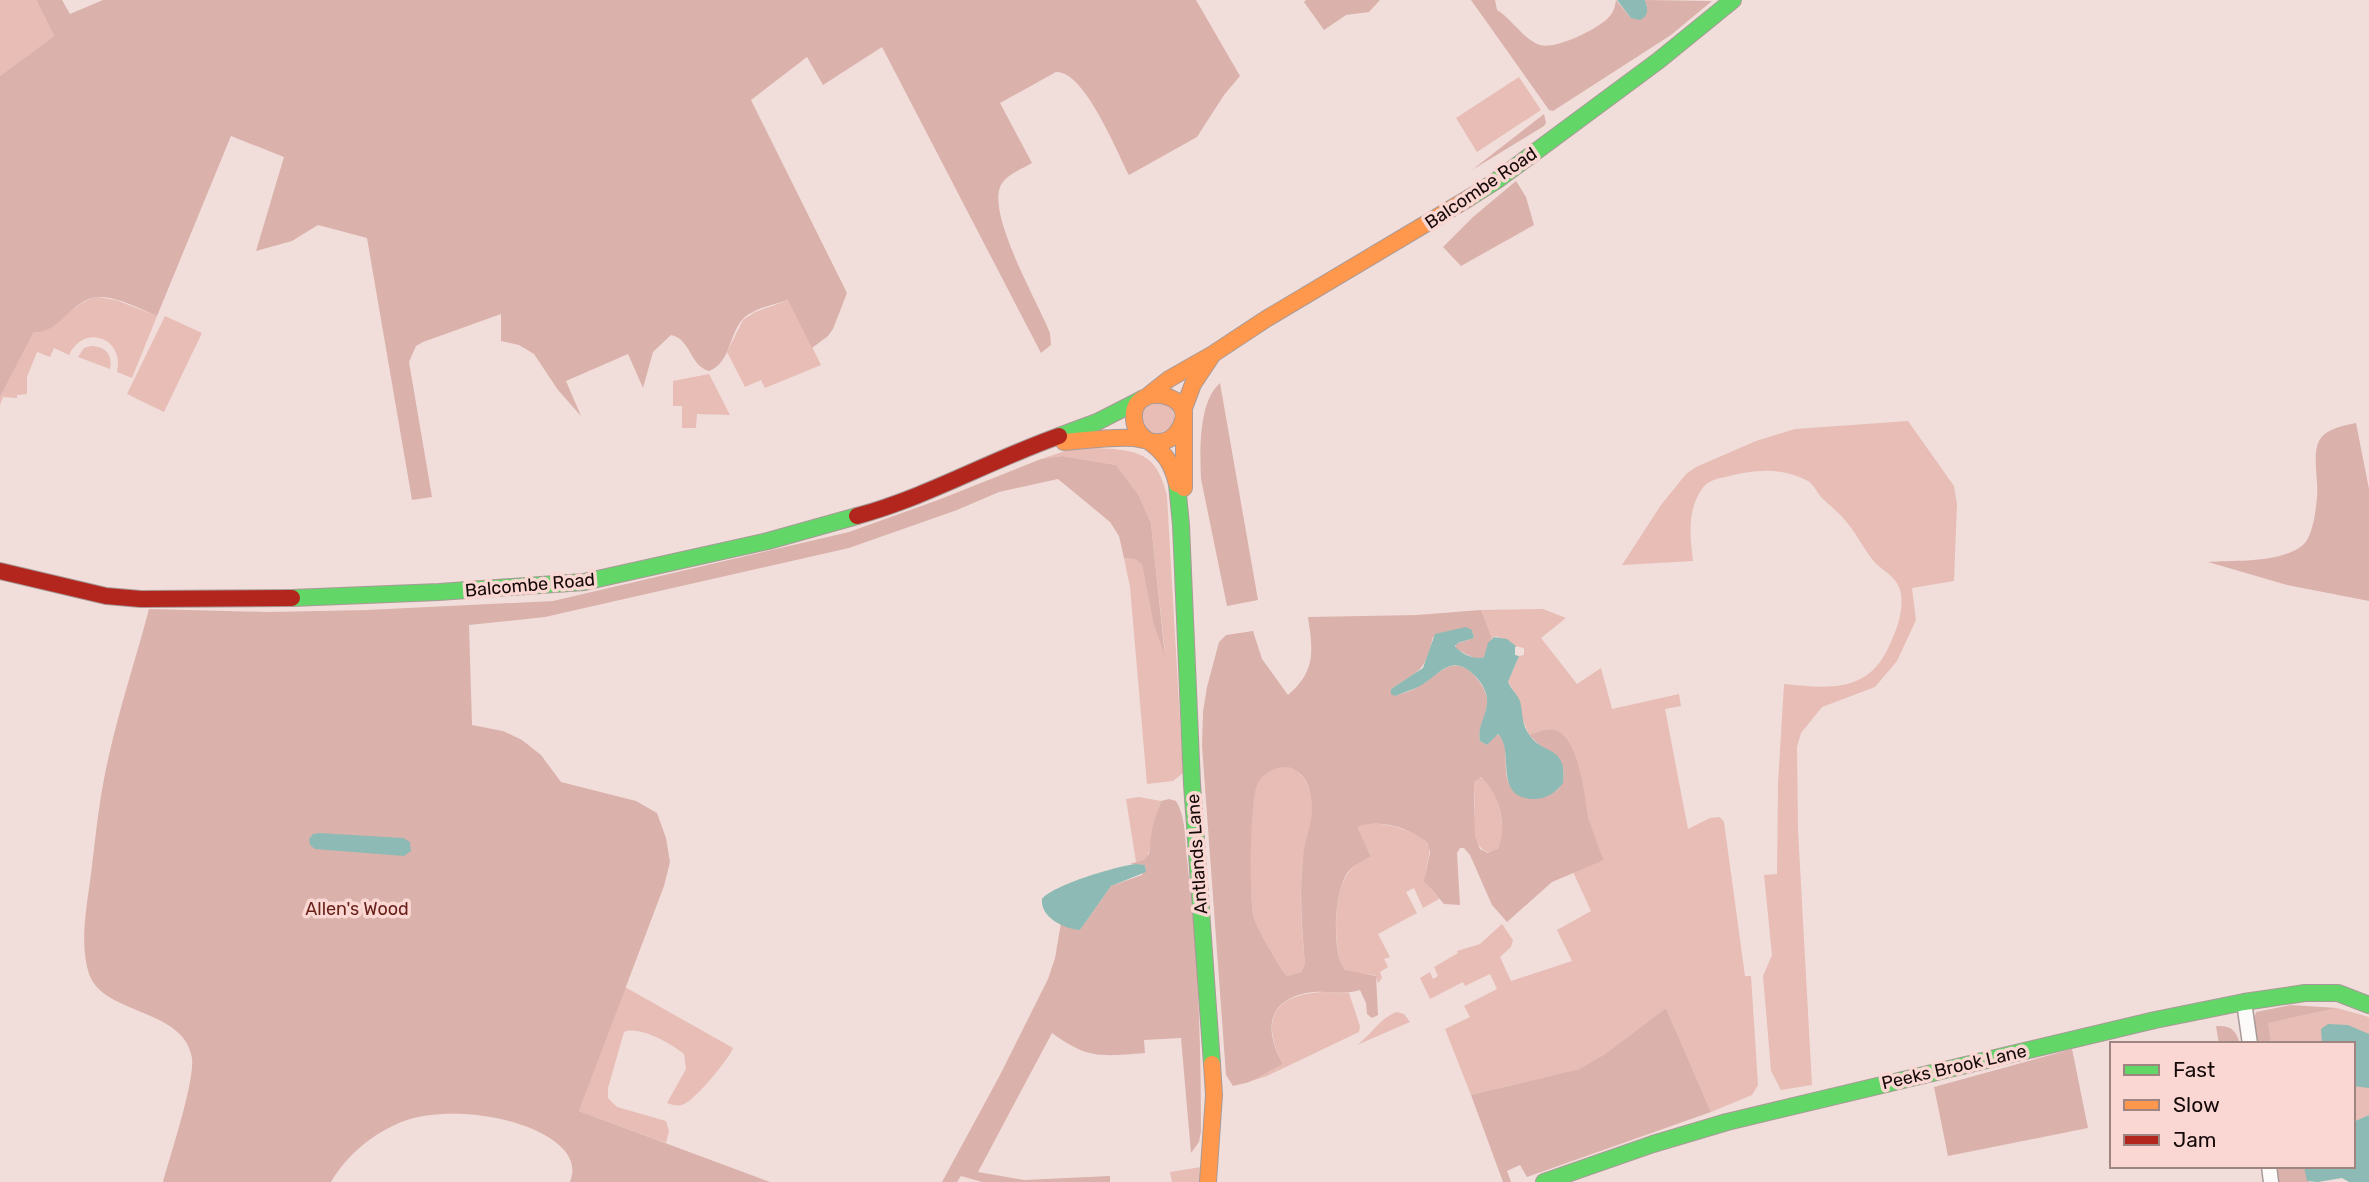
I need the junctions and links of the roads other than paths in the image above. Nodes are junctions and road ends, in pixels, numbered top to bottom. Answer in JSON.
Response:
{"nodes":[{"id":1,"x":1732,"y":0,"type":"edge"},
{"id":2,"x":1213,"y":354,"type":"junction"},
{"id":3,"x":1146,"y":397,"type":"junction"},
{"id":4,"x":1182,"y":418,"type":"junction"},
{"id":5,"x":1149,"y":440,"type":"junction"},
{"id":6,"x":1041,"y":443,"type":"junction"},
{"id":7,"x":1181,"y":525,"type":"junction"},
{"id":8,"x":0,"y":570,"type":"edge"},
{"id":9,"x":2244,"y":1002,"type":"junction"},
{"id":10,"x":2369,"y":1005,"type":"edge"},
{"id":11,"x":2250,"y":1042,"type":"edge"},
{"id":12,"x":1208,"y":1182,"type":"edge"},
{"id":13,"x":1544,"y":1182,"type":"edge"}],
"edges":[{"from":1,"to":2,"type":"main road","name":"Balcombe Road"},
{"from":2,"to":3,"type":"main road","name":"Balcombe Road"},
{"from":2,"to":4,"type":"main road","name":"Balcombe Road"},
{"from":3,"to":4,"type":"main road"},
{"from":3,"to":5,"type":"main road"},
{"from":3,"to":6,"type":"main road","name":"Balcombe Road"},
{"from":4,"to":5,"type":"main road"},
{"from":4,"to":7,"type":"main road","name":"Antlands Lane"},
{"from":5,"to":6,"type":"main road","name":"Balcombe Road"},
{"from":5,"to":7,"type":"main road","name":"Antlands Lane"},
{"from":6,"to":8,"type":"main road","name":"Balcombe Road"},
{"from":7,"to":12,"type":"main road","name":"Antlands Lane"},
{"from":9,"to":10,"type":"main road","name":"Peeks Brook Lane"},
{"from":9,"to":11,"type":"street"},
{"from":9,"to":13,"type":"main road","name":"Peeks Brook Lane"}]}
